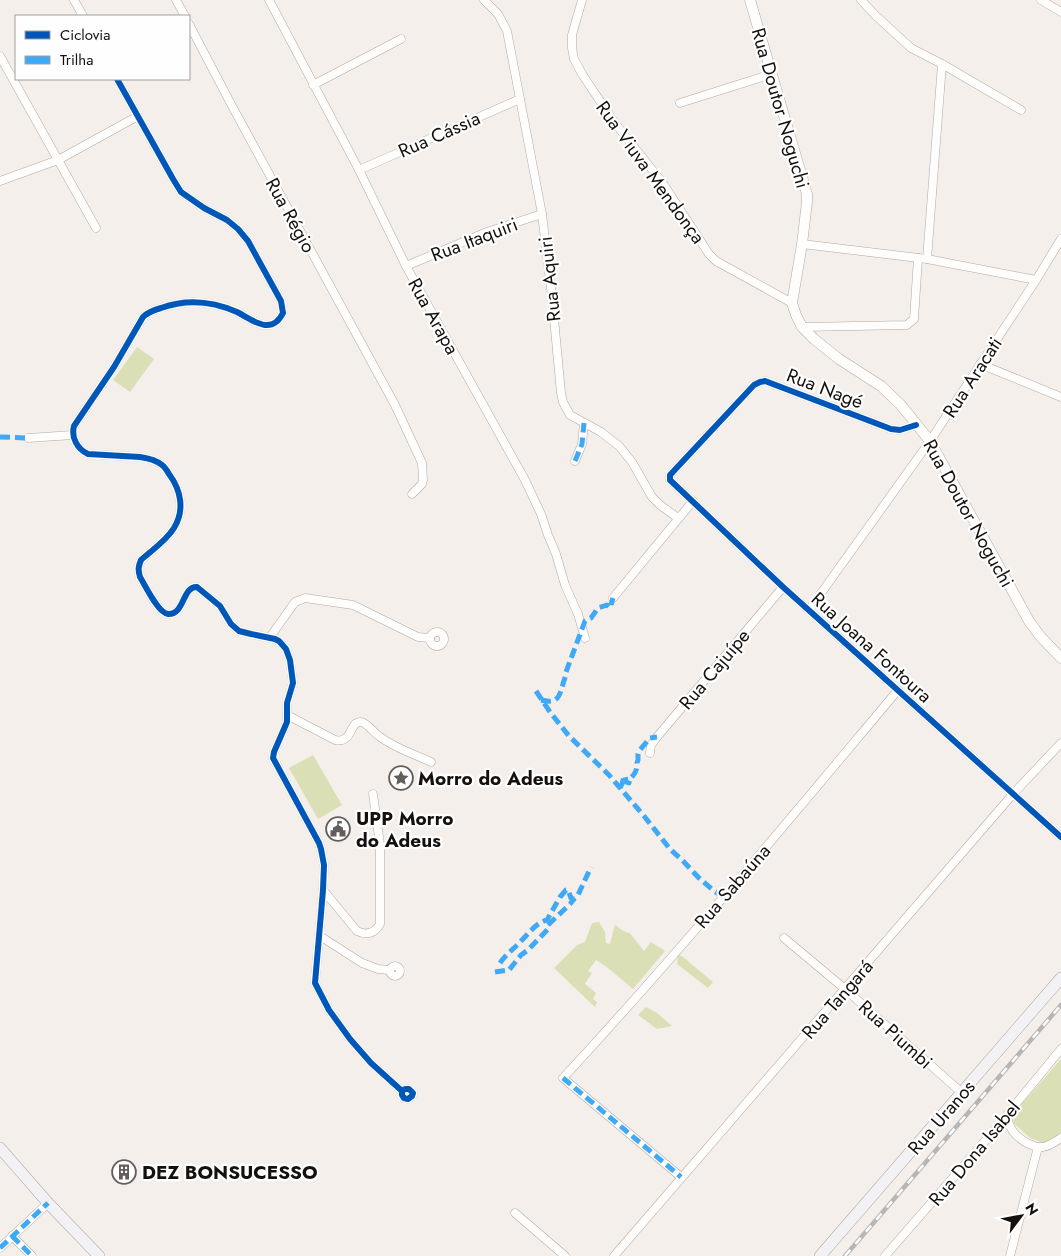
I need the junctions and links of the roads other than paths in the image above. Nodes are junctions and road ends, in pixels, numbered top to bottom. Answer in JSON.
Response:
{"nodes":[{"id":1,"x":74,"y":0,"type":"edge"},
{"id":2,"x":176,"y":0,"type":"edge"},
{"id":3,"x":269,"y":0,"type":"edge"},
{"id":4,"x":484,"y":0,"type":"edge"},
{"id":5,"x":582,"y":0,"type":"edge"},
{"id":6,"x":750,"y":0,"type":"edge"},
{"id":7,"x":861,"y":0,"type":"edge"},
{"id":8,"x":1041,"y":0,"type":"edge"},
{"id":9,"x":1061,"y":12,"type":"edge"},
{"id":10,"x":82,"y":15,"type":"edge"},
{"id":11,"x":184,"y":15,"type":"edge"},
{"id":12,"x":190,"y":26,"type":"edge"},
{"id":13,"x":401,"y":39,"type":"dead end"},
{"id":14,"x":0,"y":56,"type":"edge"},
{"id":15,"x":942,"y":64,"type":"junction"},
{"id":16,"x":772,"y":74,"type":"junction"},
{"id":17,"x":118,"y":80,"type":"edge"},
{"id":18,"x":313,"y":85,"type":"junction"},
{"id":19,"x":520,"y":99,"type":"junction"},
{"id":20,"x":680,"y":103,"type":"dead end"},
{"id":21,"x":1021,"y":110,"type":"dead end"},
{"id":22,"x":138,"y":116,"type":"junction"},
{"id":23,"x":58,"y":160,"type":"junction"},
{"id":24,"x":359,"y":170,"type":"junction"},
{"id":25,"x":0,"y":182,"type":"edge"},
{"id":26,"x":542,"y":214,"type":"junction"},
{"id":27,"x":96,"y":228,"type":"dead end"},
{"id":28,"x":1061,"y":239,"type":"edge"},
{"id":29,"x":802,"y":244,"type":"junction"},
{"id":30,"x":918,"y":258,"type":"junction"},
{"id":31,"x":927,"y":259,"type":"junction"},
{"id":32,"x":406,"y":266,"type":"junction"},
{"id":33,"x":1036,"y":280,"type":"junction"},
{"id":34,"x":792,"y":303,"type":"junction"},
{"id":35,"x":802,"y":327,"type":"junction"},
{"id":36,"x":980,"y":364,"type":"junction"},
{"id":37,"x":1061,"y":396,"type":"edge"},
{"id":38,"x":584,"y":423,"type":"junction"},
{"id":39,"x":916,"y":425,"type":"junction"},
{"id":40,"x":73,"y":435,"type":"junction"},
{"id":41,"x":28,"y":438,"type":"dead end"},
{"id":42,"x":930,"y":441,"type":"junction"},
{"id":43,"x":575,"y":461,"type":"dead end"},
{"id":44,"x":670,"y":475,"type":"joint"},
{"id":45,"x":412,"y":494,"type":"dead end"},
{"id":46,"x":694,"y":501,"type":"junction"},
{"id":47,"x":678,"y":518,"type":"junction"},
{"id":48,"x":783,"y":587,"type":"junction"},
{"id":49,"x":613,"y":598,"type":"dead end"},
{"id":50,"x":809,"y":610,"type":"junction"},
{"id":51,"x":270,"y":637,"type":"junction"},
{"id":52,"x":430,"y":638,"type":"dead end"},
{"id":53,"x":585,"y":638,"type":"dead end"},
{"id":54,"x":1061,"y":658,"type":"edge"},
{"id":55,"x":898,"y":690,"type":"junction"},
{"id":56,"x":287,"y":714,"type":"junction"},
{"id":57,"x":1061,"y":743,"type":"edge"},
{"id":58,"x":650,"y":753,"type":"dead end"},
{"id":59,"x":431,"y":762,"type":"dead end"},
{"id":60,"x":373,"y":794,"type":"dead end"},
{"id":61,"x":1013,"y":794,"type":"junction"},
{"id":62,"x":1061,"y":837,"type":"edge"},
{"id":63,"x":323,"y":890,"type":"junction"},
{"id":64,"x":320,"y":936,"type":"junction"},
{"id":65,"x":784,"y":938,"type":"dead end"},
{"id":66,"x":390,"y":970,"type":"dead end"},
{"id":67,"x":1061,"y":978,"type":"edge"},
{"id":68,"x":845,"y":989,"type":"junction"},
{"id":69,"x":1061,"y":1049,"type":"edge"},
{"id":70,"x":1058,"y":1055,"type":"edge"},
{"id":71,"x":402,"y":1091,"type":"dead end"},
{"id":72,"x":962,"y":1093,"type":"junction"},
{"id":73,"x":1007,"y":1114,"type":"junction"},
{"id":74,"x":1061,"y":1138,"type":"edge"},
{"id":75,"x":0,"y":1148,"type":"edge"},
{"id":76,"x":1038,"y":1148,"type":"junction"},
{"id":77,"x":681,"y":1177,"type":"junction"},
{"id":78,"x":48,"y":1203,"type":"junction"},
{"id":79,"x":515,"y":1213,"type":"dead end"},
{"id":80,"x":12,"y":1236,"type":"junction"},
{"id":81,"x":0,"y":1248,"type":"edge"},
{"id":82,"x":32,"y":1256,"type":"edge"},
{"id":83,"x":99,"y":1256,"type":"edge"},
{"id":84,"x":565,"y":1256,"type":"edge"},
{"id":85,"x":614,"y":1256,"type":"edge"},
{"id":86,"x":820,"y":1256,"type":"edge"},
{"id":87,"x":886,"y":1256,"type":"edge"},
{"id":88,"x":1010,"y":1256,"type":"edge"}],
"edges":[{"from":1,"to":10,"type":"street"},
{"from":2,"to":11,"type":"street"},
{"from":3,"to":18,"type":"street","name":"Rua Arapa"},
{"from":4,"to":19,"type":"street","name":"Rua Aquiri"},
{"from":5,"to":34,"type":"street","name":"Rua Viuva Mendonça"},
{"from":6,"to":16,"type":"street","name":"Rua Doutor Noguchi"},
{"from":7,"to":15,"type":"street"},
{"from":8,"to":9,"type":"street"},
{"from":12,"to":45,"type":"street","name":"Rua Régio"},
{"from":13,"to":18,"type":"street"},
{"from":14,"to":23,"type":"street"},
{"from":15,"to":21,"type":"street"},
{"from":15,"to":31,"type":"street"},
{"from":16,"to":20,"type":"street"},
{"from":16,"to":29,"type":"street","name":"Rua Doutor Noguchi"},
{"from":17,"to":22,"type":"street"},
{"from":18,"to":24,"type":"street","name":"Rua Arapa"},
{"from":19,"to":24,"type":"street","name":"Rua Cássia"},
{"from":19,"to":26,"type":"street","name":"Rua Aquiri"},
{"from":22,"to":23,"type":"street"},
{"from":22,"to":40,"type":"street"},
{"from":23,"to":25,"type":"street"},
{"from":23,"to":27,"type":"street"},
{"from":24,"to":32,"type":"street","name":"Rua Arapa"},
{"from":26,"to":32,"type":"street","name":"Rua Itaquiri"},
{"from":26,"to":38,"type":"street","name":"Rua Aquiri"},
{"from":28,"to":33,"type":"street","name":"Rua Aracati"},
{"from":29,"to":30,"type":"street"},
{"from":29,"to":34,"type":"street","name":"Rua Doutor Noguchi"},
{"from":30,"to":31,"type":"street"},
{"from":30,"to":35,"type":"street"},
{"from":31,"to":33,"type":"street"},
{"from":32,"to":53,"type":"street","name":"Rua Arapa"},
{"from":33,"to":36,"type":"street","name":"Rua Aracati"},
{"from":34,"to":35,"type":"street","name":"Rua Doutor Noguchi"},
{"from":35,"to":39,"type":"street","name":"Rua Doutor Noguchi"},
{"from":36,"to":37,"type":"street"},
{"from":36,"to":42,"type":"street","name":"Rua Aracati"},
{"from":38,"to":43,"type":"street"},
{"from":38,"to":47,"type":"street","name":"Rua Aquiri"},
{"from":39,"to":42,"type":"street","name":"Rua Doutor Noguchi"},
{"from":39,"to":44,"type":"street","name":"Rua Nagé"},
{"from":40,"to":41,"type":"street"},
{"from":40,"to":51,"type":"street"},
{"from":42,"to":50,"type":"street","name":"Rua Aracati"},
{"from":42,"to":54,"type":"street","name":"Rua Doutor Noguchi"},
{"from":44,"to":46,"type":"street","name":"Rua Joana Fontoura"},
{"from":46,"to":47,"type":"street"},
{"from":46,"to":48,"type":"street","name":"Rua Joana Fontoura"},
{"from":47,"to":49,"type":"street"},
{"from":48,"to":50,"type":"street","name":"Rua Joana Fontoura"},
{"from":48,"to":58,"type":"street","name":"Rua Cajuípe"},
{"from":50,"to":55,"type":"street","name":"Rua Joana Fontoura"},
{"from":51,"to":52,"type":"street"},
{"from":51,"to":56,"type":"street"},
{"from":55,"to":61,"type":"street","name":"Rua Joana Fontoura"},
{"from":55,"to":77,"type":"street","name":"Rua Sabaúna"},
{"from":56,"to":59,"type":"street"},
{"from":56,"to":63,"type":"street"},
{"from":57,"to":61,"type":"street","name":"Rua Tangará"},
{"from":60,"to":63,"type":"street"},
{"from":61,"to":62,"type":"street","name":"Rua Joana Fontoura"},
{"from":61,"to":68,"type":"street","name":"Rua Tangará"},
{"from":63,"to":64,"type":"street"},
{"from":64,"to":66,"type":"street"},
{"from":64,"to":71,"type":"street"},
{"from":65,"to":68,"type":"street","name":"Rua Piumbi"},
{"from":67,"to":72,"type":"main road","name":"Rua Uranos"},
{"from":68,"to":72,"type":"street","name":"Rua Piumbi"},
{"from":68,"to":77,"type":"street","name":"Rua Tangará"},
{"from":69,"to":70,"type":"street","name":"Rua Dona Isabel"},
{"from":70,"to":73,"type":"street","name":"Rua Dona Isabel"},
{"from":72,"to":86,"type":"main road","name":"Rua Uranos"},
{"from":73,"to":76,"type":"street"},
{"from":73,"to":87,"type":"street","name":"Rua Dona Isabel"},
{"from":74,"to":76,"type":"street"},
{"from":75,"to":78,"type":"main road"},
{"from":76,"to":88,"type":"street"},
{"from":77,"to":85,"type":"street","name":"Rua Tangará"},
{"from":78,"to":80,"type":"street"},
{"from":78,"to":83,"type":"main road"},
{"from":79,"to":84,"type":"street"},
{"from":80,"to":81,"type":"street"},
{"from":80,"to":82,"type":"street"}]}
